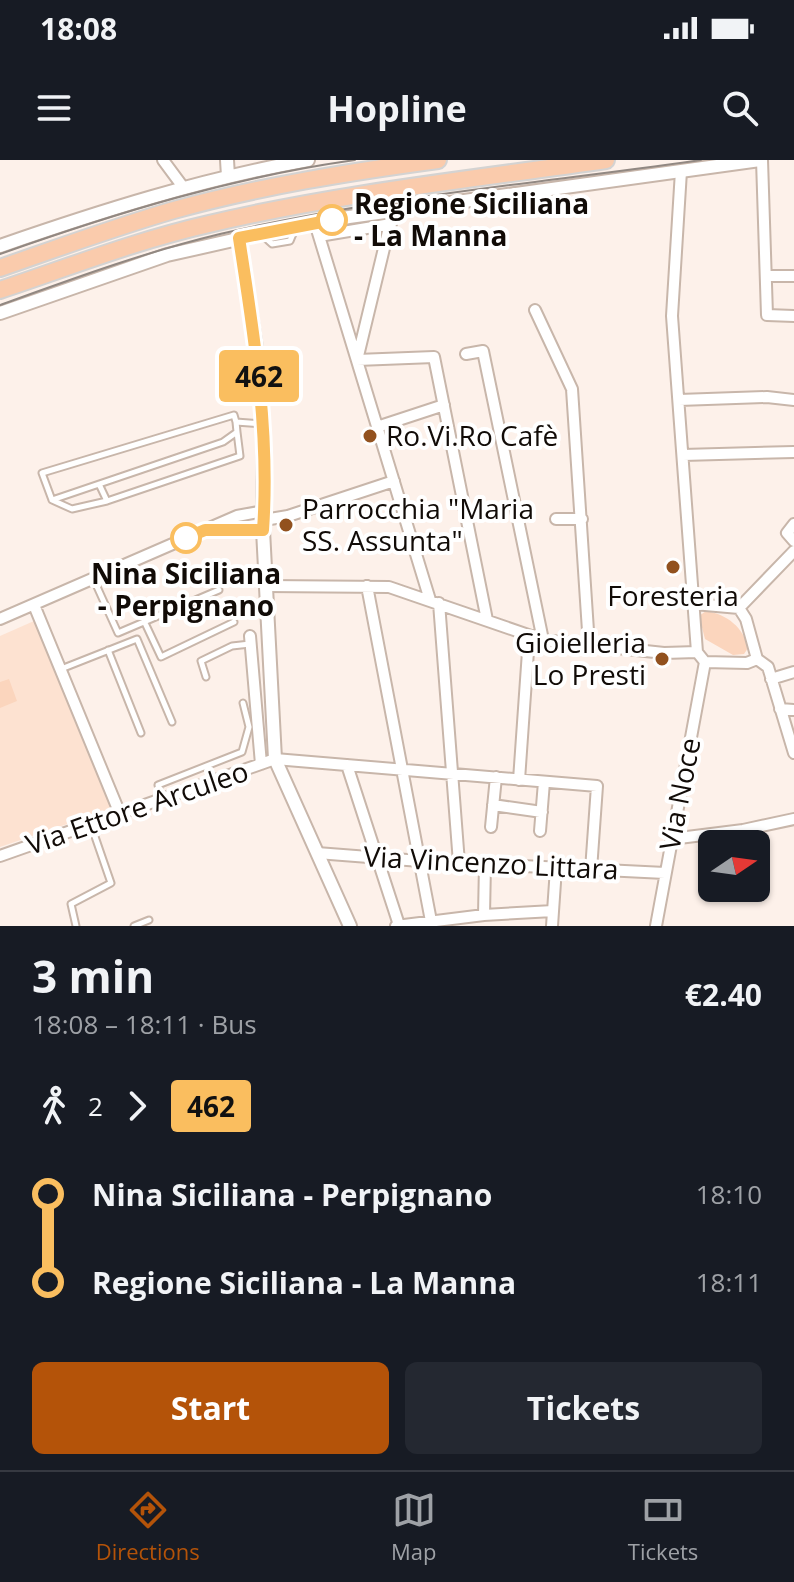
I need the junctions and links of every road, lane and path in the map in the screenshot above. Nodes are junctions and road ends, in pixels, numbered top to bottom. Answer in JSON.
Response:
{"nodes":[{"id":1,"x":163,"y":160,"type":"edge"},
{"id":2,"x":227,"y":160,"type":"edge"},
{"id":3,"x":308,"y":160,"type":"edge"},
{"id":4,"x":438,"y":160,"type":"edge"},
{"id":5,"x":606,"y":160,"type":"edge"},
{"id":6,"x":761,"y":160,"type":"edge"},
{"id":7,"x":681,"y":171,"type":"junction"},
{"id":8,"x":228,"y":176,"type":"junction"},
{"id":9,"x":183,"y":187,"type":"junction"},
{"id":10,"x":392,"y":218,"type":"junction"},
{"id":11,"x":317,"y":229,"type":"junction"},
{"id":12,"x":239,"y":238,"type":"junction"},
{"id":13,"x":0,"y":246,"type":"edge"},
{"id":14,"x":0,"y":268,"type":"edge"},
{"id":15,"x":766,"y":276,"type":"junction"},
{"id":16,"x":794,"y":276,"type":"edge"},
{"id":17,"x":0,"y":290,"type":"edge"},
{"id":18,"x":535,"y":310,"type":"dead end"},
{"id":19,"x":0,"y":313,"type":"edge"},
{"id":20,"x":794,"y":316,"type":"edge"},
{"id":21,"x":466,"y":354,"type":"dead end"},
{"id":22,"x":357,"y":360,"type":"junction"},
{"id":23,"x":679,"y":400,"type":"junction"},
{"id":24,"x":794,"y":400,"type":"edge"},
{"id":25,"x":444,"y":405,"type":"junction"},
{"id":26,"x":236,"y":422,"type":"junction"},
{"id":27,"x":262,"y":424,"type":"junction"},
{"id":28,"x":377,"y":427,"type":"junction"},
{"id":29,"x":237,"y":432,"type":"junction"},
{"id":30,"x":794,"y":452,"type":"edge"},
{"id":31,"x":683,"y":455,"type":"junction"},
{"id":32,"x":394,"y":481,"type":"junction"},
{"id":33,"x":99,"y":484,"type":"junction"},
{"id":34,"x":52,"y":500,"type":"junction"},
{"id":35,"x":107,"y":501,"type":"junction"},
{"id":36,"x":556,"y":519,"type":"dead end"},
{"id":37,"x":582,"y":519,"type":"junction"},
{"id":38,"x":263,"y":520,"type":"junction"},
{"id":39,"x":794,"y":524,"type":"edge"},
{"id":40,"x":205,"y":530,"type":"junction"},
{"id":41,"x":794,"y":541,"type":"edge"},
{"id":42,"x":794,"y":551,"type":"edge"},
{"id":43,"x":94,"y":580,"type":"junction"},
{"id":44,"x":266,"y":586,"type":"junction"},
{"id":45,"x":367,"y":586,"type":"junction"},
{"id":46,"x":219,"y":590,"type":"dead end"},
{"id":47,"x":434,"y":602,"type":"junction"},
{"id":48,"x":694,"y":604,"type":"junction"},
{"id":49,"x":34,"y":605,"type":"junction"},
{"id":50,"x":739,"y":608,"type":"junction"},
{"id":51,"x":0,"y":619,"type":"edge"},
{"id":52,"x":487,"y":620,"type":"junction"},
{"id":53,"x":234,"y":622,"type":"dead end"},
{"id":54,"x":145,"y":623,"type":"junction"},
{"id":55,"x":529,"y":637,"type":"junction"},
{"id":56,"x":251,"y":640,"type":"joint"},
{"id":57,"x":543,"y":640,"type":"junction"},
{"id":58,"x":589,"y":646,"type":"junction"},
{"id":59,"x":108,"y":650,"type":"junction"},
{"id":60,"x":697,"y":652,"type":"junction"},
{"id":61,"x":757,"y":659,"type":"junction"},
{"id":62,"x":705,"y":662,"type":"junction"},
{"id":63,"x":60,"y":669,"type":"junction"},
{"id":64,"x":794,"y":672,"type":"edge"},
{"id":65,"x":206,"y":677,"type":"dead end"},
{"id":66,"x":771,"y":679,"type":"junction"},
{"id":67,"x":243,"y":703,"type":"dead end"},
{"id":68,"x":780,"y":709,"type":"junction"},
{"id":69,"x":794,"y":710,"type":"edge"},
{"id":70,"x":172,"y":722,"type":"dead end"},
{"id":71,"x":141,"y":733,"type":"dead end"},
{"id":72,"x":794,"y":753,"type":"edge"},
{"id":73,"x":275,"y":759,"type":"junction"},
{"id":74,"x":261,"y":764,"type":"junction"},
{"id":75,"x":347,"y":765,"type":"junction"},
{"id":76,"x":402,"y":769,"type":"junction"},
{"id":77,"x":452,"y":773,"type":"junction"},
{"id":78,"x":496,"y":777,"type":"junction"},
{"id":79,"x":519,"y":780,"type":"junction"},
{"id":80,"x":544,"y":782,"type":"junction"},
{"id":81,"x":161,"y":799,"type":"junction"},
{"id":82,"x":493,"y":805,"type":"junction"},
{"id":83,"x":542,"y":812,"type":"junction"},
{"id":84,"x":120,"y":814,"type":"junction"},
{"id":85,"x":794,"y":819,"type":"edge"},
{"id":86,"x":91,"y":824,"type":"junction"},
{"id":87,"x":491,"y":827,"type":"dead end"},
{"id":88,"x":540,"y":831,"type":"dead end"},
{"id":89,"x":671,"y":839,"type":"junction"},
{"id":90,"x":317,"y":853,"type":"junction"},
{"id":91,"x":0,"y":856,"type":"edge"},
{"id":92,"x":379,"y":857,"type":"junction"},
{"id":93,"x":420,"y":861,"type":"junction"},
{"id":94,"x":459,"y":863,"type":"junction"},
{"id":95,"x":485,"y":864,"type":"junction"},
{"id":96,"x":556,"y":868,"type":"junction"},
{"id":97,"x":591,"y":870,"type":"junction"},
{"id":98,"x":665,"y":873,"type":"junction"},
{"id":99,"x":553,"y":911,"type":"junction"},
{"id":100,"x":484,"y":915,"type":"junction"},
{"id":101,"x":149,"y":920,"type":"dead end"},
{"id":102,"x":431,"y":921,"type":"junction"},
{"id":103,"x":76,"y":926,"type":"edge"},
{"id":104,"x":134,"y":926,"type":"edge"},
{"id":105,"x":350,"y":926,"type":"edge"},
{"id":106,"x":396,"y":926,"type":"edge"},
{"id":107,"x":552,"y":926,"type":"edge"},
{"id":108,"x":656,"y":926,"type":"edge"}],
"edges":[{"from":1,"to":9,"type":"street"},
{"from":2,"to":8,"type":"street"},
{"from":3,"to":8,"type":"street"},
{"from":4,"to":14,"type":"main road"},
{"from":5,"to":17,"type":"main road"},
{"from":6,"to":7,"type":"street"},
{"from":6,"to":15,"type":"street"},
{"from":7,"to":10,"type":"street"},
{"from":7,"to":23,"type":"street"},
{"from":8,"to":9,"type":"street"},
{"from":9,"to":13,"type":"street"},
{"from":10,"to":11,"type":"street"},
{"from":10,"to":22,"type":"street"},
{"from":11,"to":12,"type":"street"},
{"from":11,"to":22,"type":"street"},
{"from":12,"to":19,"type":"street"},
{"from":12,"to":27,"type":"street"},
{"from":15,"to":16,"type":"street"},
{"from":15,"to":20,"type":"street"},
{"from":18,"to":37,"type":"street"},
{"from":21,"to":57,"type":"street"},
{"from":22,"to":25,"type":"street"},
{"from":22,"to":28,"type":"street"},
{"from":23,"to":24,"type":"street"},
{"from":23,"to":31,"type":"street"},
{"from":25,"to":28,"type":"street"},
{"from":25,"to":52,"type":"street"},
{"from":26,"to":27,"type":"lane"},
{"from":26,"to":29,"type":"lane"},
{"from":26,"to":34,"type":"lane"},
{"from":27,"to":38,"type":"street"},
{"from":28,"to":32,"type":"street"},
{"from":29,"to":33,"type":"lane"},
{"from":29,"to":35,"type":"lane"},
{"from":30,"to":31,"type":"street"},
{"from":31,"to":48,"type":"street"},
{"from":32,"to":38,"type":"street"},
{"from":32,"to":47,"type":"street"},
{"from":33,"to":34,"type":"lane"},
{"from":33,"to":35,"type":"lane"},
{"from":34,"to":35,"type":"lane"},
{"from":36,"to":37,"type":"street"},
{"from":37,"to":58,"type":"street"},
{"from":38,"to":40,"type":"street"},
{"from":38,"to":40,"type":"street"},
{"from":38,"to":44,"type":"street"},
{"from":39,"to":41,"type":"street"},
{"from":40,"to":43,"type":"street"},
{"from":42,"to":50,"type":"street"},
{"from":43,"to":49,"type":"street"},
{"from":43,"to":54,"type":"lane"},
{"from":44,"to":45,"type":"street"},
{"from":44,"to":73,"type":"street"},
{"from":45,"to":47,"type":"street"},
{"from":45,"to":76,"type":"street"},
{"from":46,"to":54,"type":"lane"},
{"from":47,"to":52,"type":"street"},
{"from":47,"to":77,"type":"street"},
{"from":48,"to":50,"type":"street"},
{"from":48,"to":60,"type":"street"},
{"from":49,"to":51,"type":"street"},
{"from":49,"to":63,"type":"street"},
{"from":50,"to":61,"type":"street"},
{"from":52,"to":55,"type":"street"},
{"from":53,"to":54,"type":"lane"},
{"from":55,"to":57,"type":"street"},
{"from":55,"to":79,"type":"street"},
{"from":56,"to":65,"type":"lane"},
{"from":56,"to":74,"type":"street"},
{"from":57,"to":58,"type":"street"},
{"from":58,"to":60,"type":"street"},
{"from":59,"to":63,"type":"lane"},
{"from":59,"to":70,"type":"lane"},
{"from":59,"to":71,"type":"lane"},
{"from":60,"to":62,"type":"street"},
{"from":61,"to":62,"type":"street"},
{"from":61,"to":66,"type":"street"},
{"from":62,"to":89,"type":"street","name":"Via Noce"},
{"from":63,"to":84,"type":"street"},
{"from":64,"to":66,"type":"street"},
{"from":66,"to":68,"type":"street"},
{"from":67,"to":81,"type":"lane"},
{"from":68,"to":69,"type":"street"},
{"from":68,"to":72,"type":"street"},
{"from":73,"to":74,"type":"street","name":"Via Ettore Arculeo"},
{"from":73,"to":75,"type":"street"},
{"from":73,"to":90,"type":"street"},
{"from":74,"to":81,"type":"street","name":"Via Ettore Arculeo"},
{"from":75,"to":76,"type":"street"},
{"from":75,"to":92,"type":"street"},
{"from":76,"to":77,"type":"street"},
{"from":76,"to":93,"type":"street"},
{"from":77,"to":78,"type":"street"},
{"from":77,"to":94,"type":"street"},
{"from":78,"to":79,"type":"street"},
{"from":78,"to":82,"type":"street"},
{"from":79,"to":80,"type":"street"},
{"from":80,"to":83,"type":"street"},
{"from":80,"to":97,"type":"street"},
{"from":81,"to":84,"type":"street","name":"Via Ettore Arculeo"},
{"from":82,"to":83,"type":"street"},
{"from":82,"to":87,"type":"street"},
{"from":83,"to":88,"type":"street"},
{"from":84,"to":86,"type":"street","name":"Via Ettore Arculeo"},
{"from":85,"to":89,"type":"street"},
{"from":86,"to":91,"type":"street","name":"Via Ettore Arculeo"},
{"from":86,"to":103,"type":"lane"},
{"from":89,"to":98,"type":"street","name":"Via Noce"},
{"from":90,"to":92,"type":"street","name":"Via Vincenzo Littara"},
{"from":90,"to":105,"type":"street"},
{"from":92,"to":93,"type":"street","name":"Via Vincenzo Littara"},
{"from":92,"to":106,"type":"street"},
{"from":93,"to":94,"type":"street","name":"Via Vincenzo Littara"},
{"from":93,"to":102,"type":"street"},
{"from":94,"to":95,"type":"street","name":"Via Vincenzo Littara"},
{"from":95,"to":96,"type":"street","name":"Via Vincenzo Littara"},
{"from":95,"to":100,"type":"street"},
{"from":96,"to":97,"type":"street","name":"Via Vincenzo Littara"},
{"from":96,"to":99,"type":"street"},
{"from":97,"to":98,"type":"street","name":"Via Vincenzo Littara"},
{"from":98,"to":108,"type":"street","name":"Via Noce"},
{"from":99,"to":100,"type":"street"},
{"from":99,"to":107,"type":"street"},
{"from":100,"to":102,"type":"street"},
{"from":101,"to":104,"type":"lane"},
{"from":102,"to":106,"type":"street"}]}
